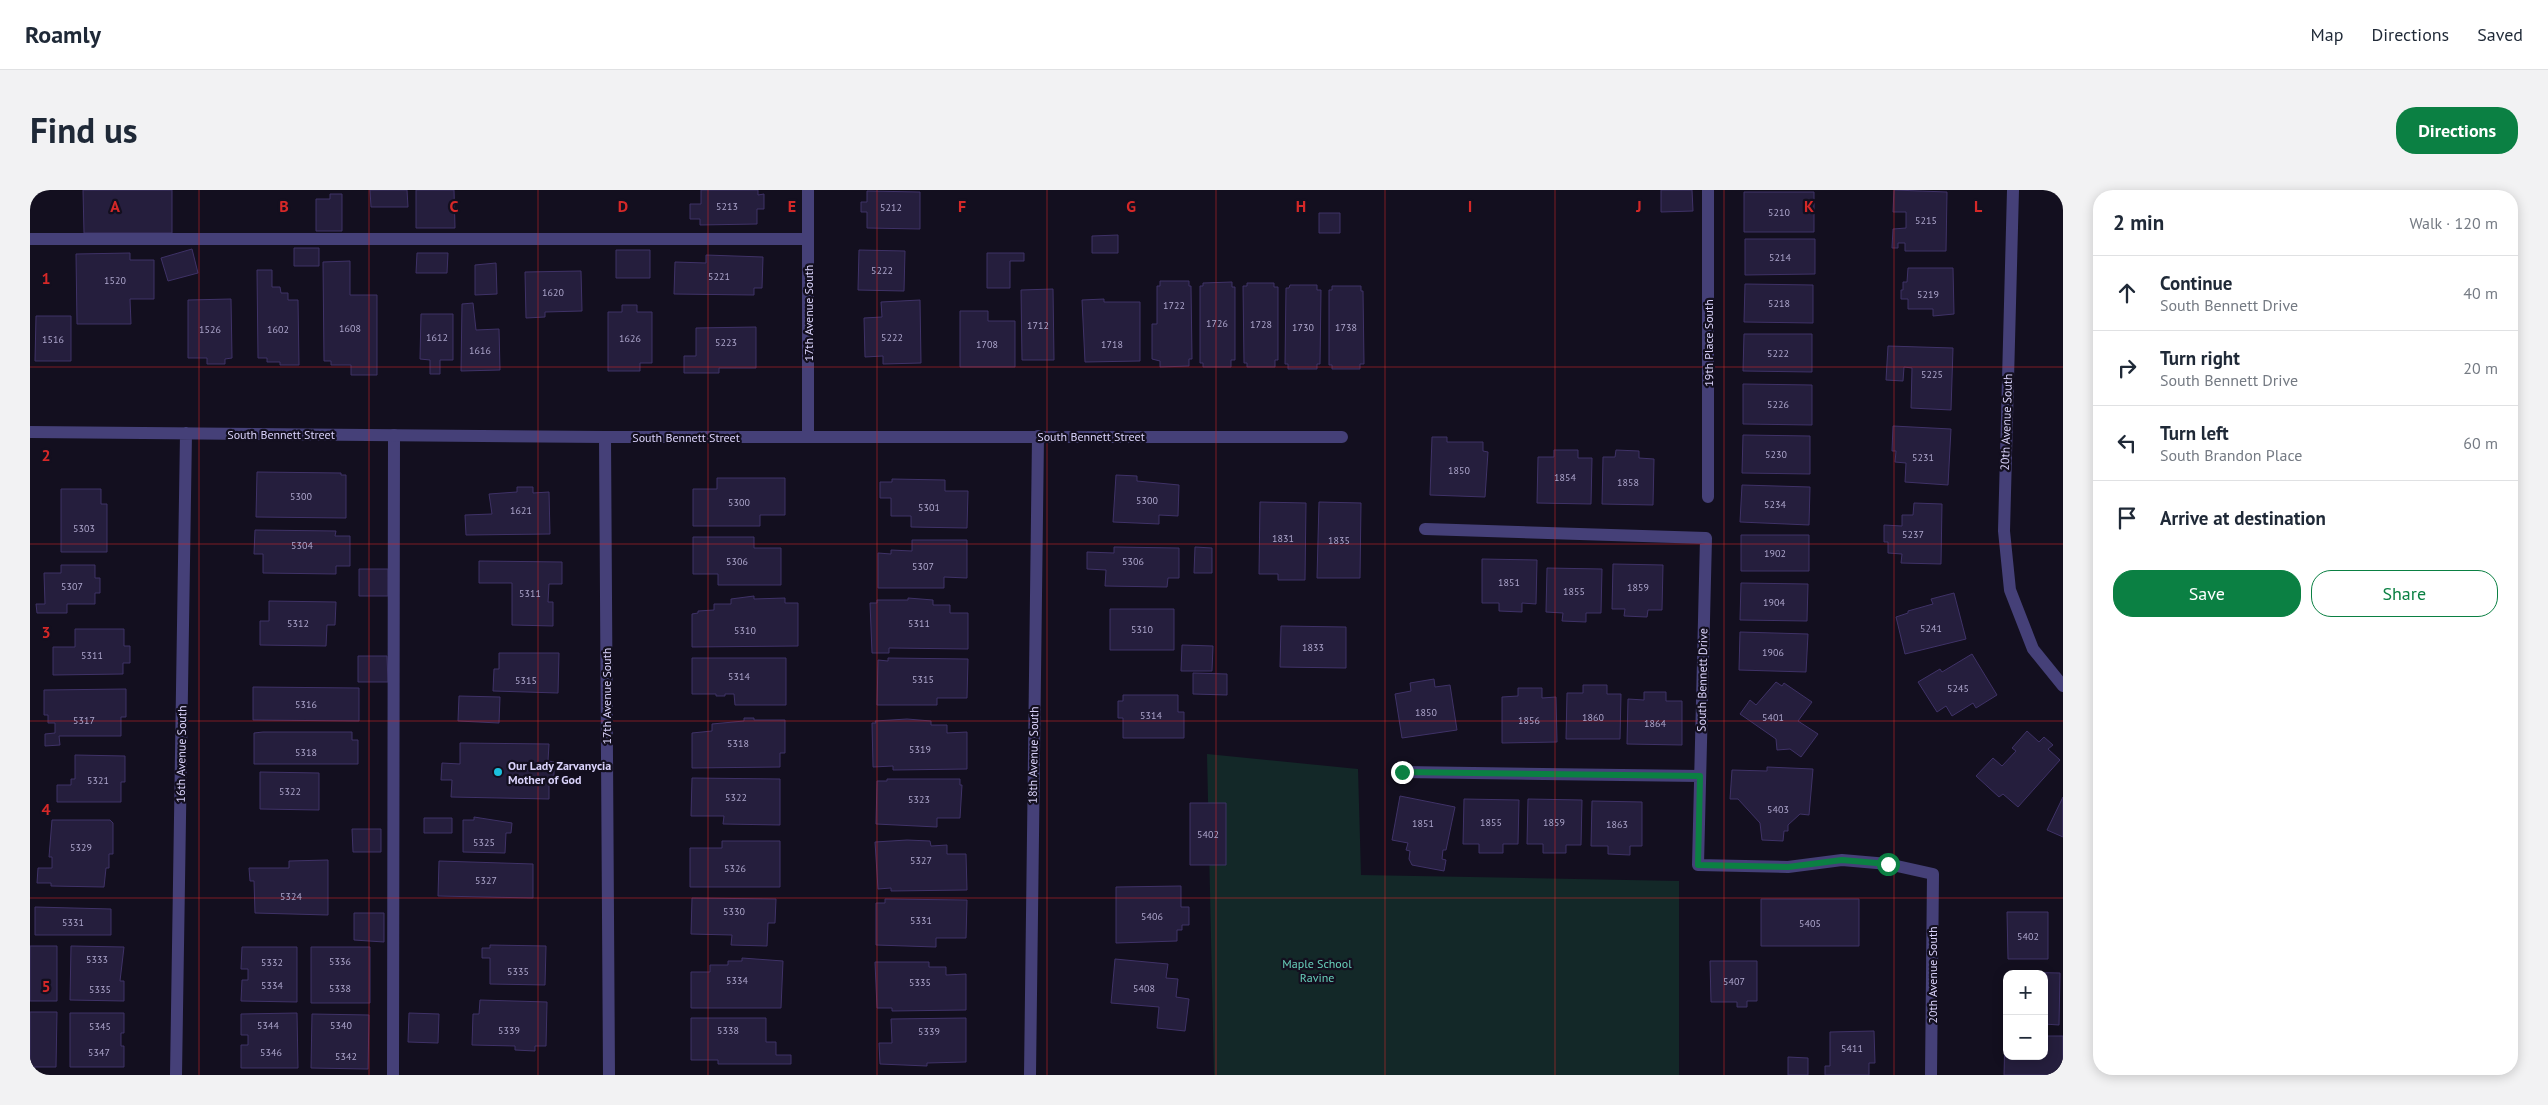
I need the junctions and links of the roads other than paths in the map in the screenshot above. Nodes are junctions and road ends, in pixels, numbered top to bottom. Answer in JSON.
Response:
{"nodes":[{"id":1,"x":808,"y":190,"type":"edge"},
{"id":2,"x":1708,"y":190,"type":"edge"},
{"id":3,"x":2013,"y":190,"type":"edge"},
{"id":4,"x":30,"y":240,"type":"edge"},
{"id":5,"x":808,"y":240,"type":"junction"},
{"id":6,"x":30,"y":432,"type":"edge"},
{"id":7,"x":186,"y":433,"type":"junction"},
{"id":8,"x":394,"y":435,"type":"junction"},
{"id":9,"x":605,"y":436,"type":"junction"},
{"id":10,"x":808,"y":436,"type":"junction"},
{"id":11,"x":1038,"y":436,"type":"junction"},
{"id":12,"x":1342,"y":437,"type":"dead end"},
{"id":13,"x":1708,"y":496,"type":"dead end"},
{"id":14,"x":1425,"y":529,"type":"dead end"},
{"id":15,"x":2063,"y":686,"type":"edge"},
{"id":16,"x":1402,"y":772,"type":"dead end"},
{"id":17,"x":1700,"y":776,"type":"junction"},
{"id":18,"x":1933,"y":874,"type":"joint"},
{"id":19,"x":176,"y":1075,"type":"edge"},
{"id":20,"x":392,"y":1075,"type":"edge"},
{"id":21,"x":608,"y":1075,"type":"edge"},
{"id":22,"x":1030,"y":1075,"type":"edge"},
{"id":23,"x":1932,"y":1075,"type":"edge"}],
"edges":[{"from":1,"to":5,"type":"street","name":"17th Avenue South"},
{"from":2,"to":13,"type":"street","name":"19th Place South"},
{"from":3,"to":15,"type":"street","name":"20th Avenue South"},
{"from":4,"to":5,"type":"street"},
{"from":5,"to":10,"type":"street","name":"17th Avenue South"},
{"from":6,"to":7,"type":"street","name":"South Bennett Street"},
{"from":7,"to":8,"type":"street","name":"South Bennett Street"},
{"from":7,"to":19,"type":"street","name":"16th Avenue South"},
{"from":8,"to":9,"type":"street","name":"South Bennett Street"},
{"from":8,"to":20,"type":"street"},
{"from":9,"to":10,"type":"street","name":"South Bennett Street"},
{"from":9,"to":21,"type":"street","name":"17th Avenue South"},
{"from":10,"to":11,"type":"street","name":"South Bennett Street"},
{"from":11,"to":12,"type":"street","name":"South Bennett Street"},
{"from":11,"to":22,"type":"street","name":"18th Avenue South"},
{"from":14,"to":17,"type":"street","name":"South Bennett Drive"},
{"from":16,"to":17,"type":"street"},
{"from":17,"to":18,"type":"street","name":"South Bennett Drive"},
{"from":18,"to":23,"type":"street","name":"20th Avenue South"}]}
